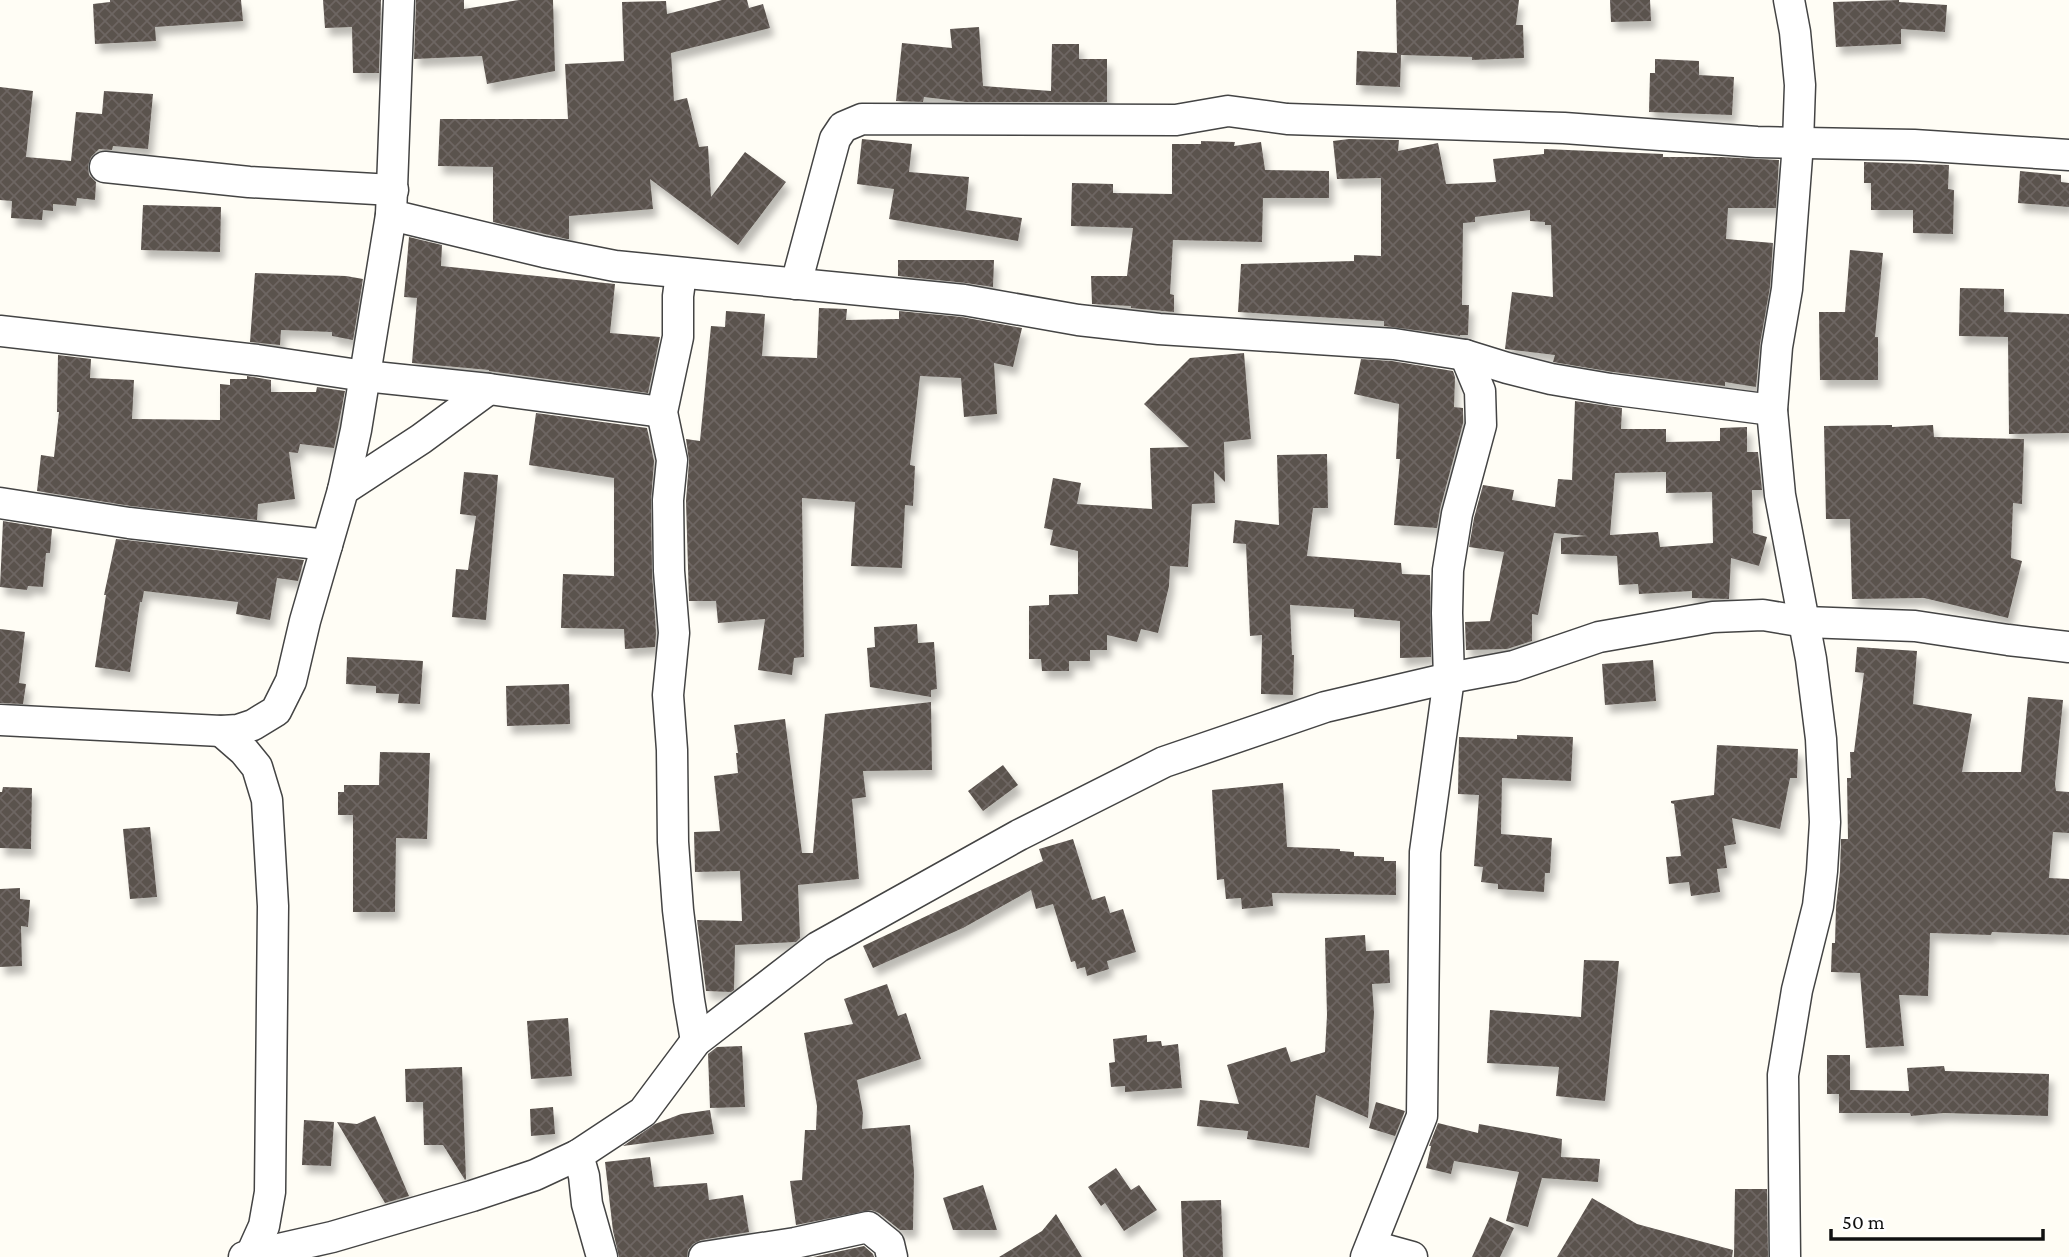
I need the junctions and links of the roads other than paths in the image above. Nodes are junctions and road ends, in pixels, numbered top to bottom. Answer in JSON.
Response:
{"nodes":[{"id":1,"x":399,"y":0,"type":"edge"},
{"id":2,"x":1789,"y":0,"type":"edge"},
{"id":3,"x":1798,"y":143,"type":"junction"},
{"id":4,"x":2069,"y":155,"type":"edge"},
{"id":5,"x":105,"y":167,"type":"dead end"},
{"id":6,"x":392,"y":202,"type":"junction"},
{"id":7,"x":681,"y":274,"type":"junction"},
{"id":8,"x":796,"y":284,"type":"junction"},
{"id":9,"x":0,"y":331,"type":"edge"},
{"id":10,"x":1465,"y":355,"type":"junction"},
{"id":11,"x":365,"y":376,"type":"junction"},
{"id":12,"x":489,"y":388,"type":"junction"},
{"id":13,"x":1772,"y":410,"type":"junction"},
{"id":14,"x":662,"y":412,"type":"junction"},
{"id":15,"x":343,"y":490,"type":"junction"},
{"id":16,"x":0,"y":503,"type":"edge"},
{"id":17,"x":327,"y":545,"type":"junction"},
{"id":18,"x":1805,"y":622,"type":"junction"},
{"id":19,"x":2069,"y":647,"type":"edge"},
{"id":20,"x":1449,"y":678,"type":"junction"},
{"id":21,"x":0,"y":720,"type":"edge"},
{"id":22,"x":220,"y":731,"type":"junction"},
{"id":23,"x":696,"y":1041,"type":"junction"},
{"id":24,"x":578,"y":1155,"type":"junction"},
{"id":25,"x":1369,"y":1252,"type":"edge"},
{"id":26,"x":249,"y":1256,"type":"edge"},
{"id":27,"x":602,"y":1257,"type":"edge"},
{"id":28,"x":704,"y":1257,"type":"edge"},
{"id":29,"x":892,"y":1257,"type":"edge"},
{"id":30,"x":1412,"y":1257,"type":"edge"},
{"id":31,"x":1785,"y":1257,"type":"edge"}],
"edges":[{"from":1,"to":6,"type":"street"},
{"from":2,"to":3,"type":"street"},
{"from":3,"to":4,"type":"street"},
{"from":3,"to":8,"type":"street"},
{"from":3,"to":13,"type":"street"},
{"from":5,"to":6,"type":"street"},
{"from":6,"to":7,"type":"street"},
{"from":6,"to":11,"type":"street"},
{"from":7,"to":8,"type":"street"},
{"from":7,"to":14,"type":"street"},
{"from":8,"to":10,"type":"street"},
{"from":9,"to":11,"type":"street"},
{"from":10,"to":13,"type":"street"},
{"from":10,"to":20,"type":"street"},
{"from":11,"to":12,"type":"street"},
{"from":11,"to":15,"type":"street"},
{"from":12,"to":14,"type":"street"},
{"from":12,"to":15,"type":"street"},
{"from":13,"to":18,"type":"street"},
{"from":14,"to":23,"type":"street"},
{"from":15,"to":17,"type":"street"},
{"from":16,"to":17,"type":"street"},
{"from":17,"to":22,"type":"street"},
{"from":18,"to":19,"type":"street"},
{"from":18,"to":20,"type":"street"},
{"from":18,"to":31,"type":"street"},
{"from":20,"to":23,"type":"street"},
{"from":20,"to":25,"type":"street"},
{"from":21,"to":22,"type":"street"},
{"from":22,"to":26,"type":"street"},
{"from":23,"to":24,"type":"street"},
{"from":24,"to":26,"type":"street"},
{"from":24,"to":27,"type":"street"},
{"from":25,"to":30,"type":"street"},
{"from":28,"to":29,"type":"street"}]}
